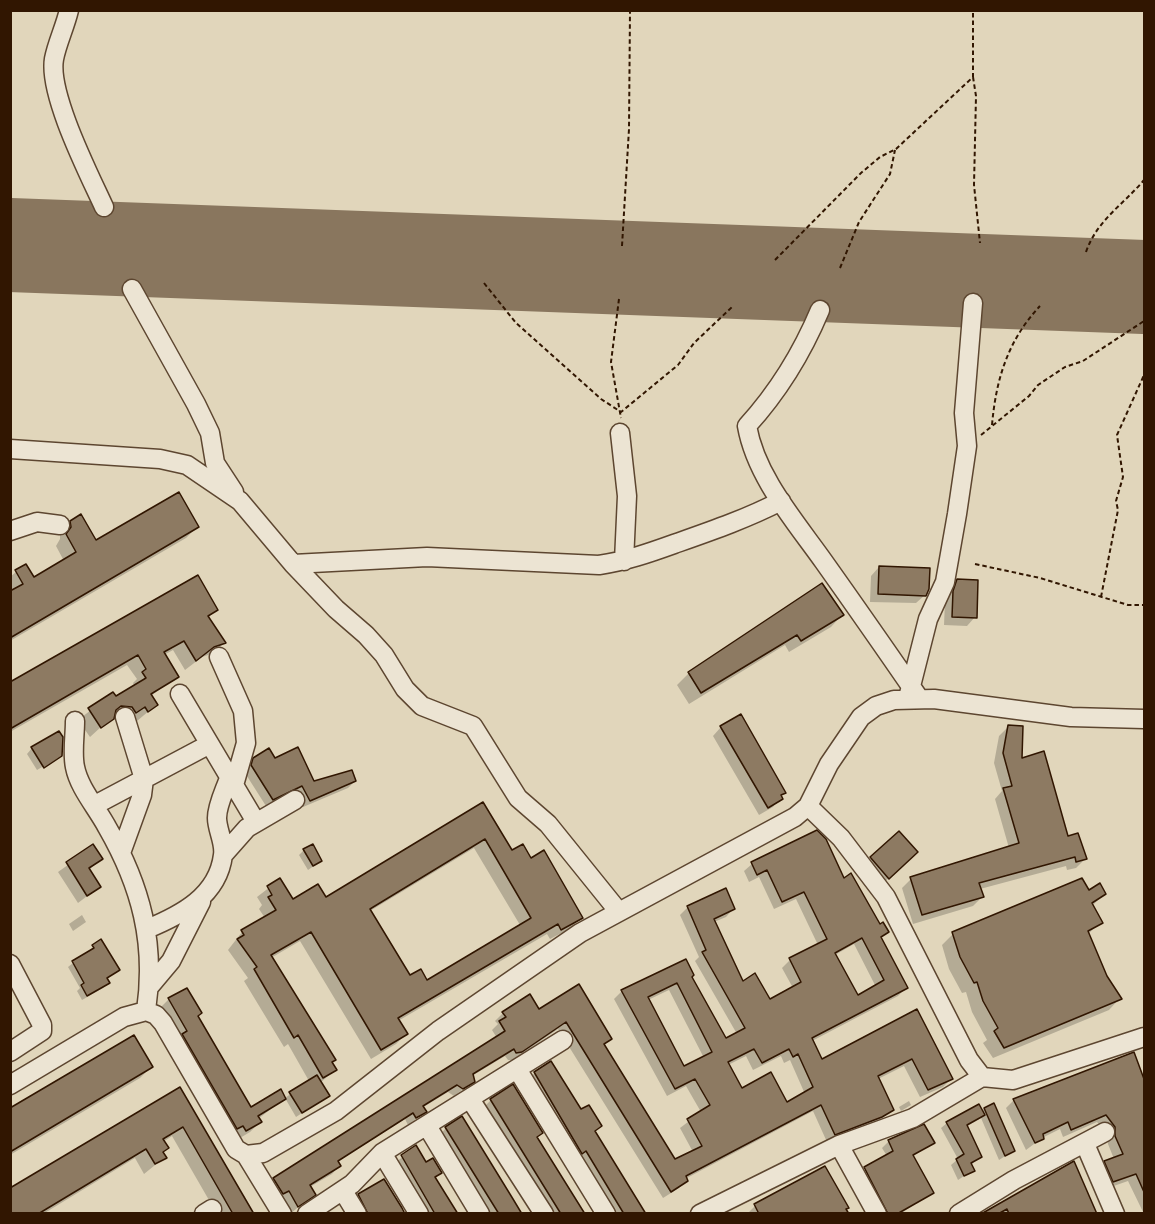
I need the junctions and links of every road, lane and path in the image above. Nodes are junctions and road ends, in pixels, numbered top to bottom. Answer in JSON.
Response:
{"nodes":[{"id":1,"x":69,"y":10,"type":"edge"},
{"id":2,"x":630,"y":10,"type":"edge"},
{"id":3,"x":973,"y":10,"type":"edge"},
{"id":4,"x":973,"y":76,"type":"junction"},
{"id":5,"x":896,"y":149,"type":"junction"},
{"id":6,"x":1144,"y":180,"type":"edge"},
{"id":7,"x":104,"y":207,"type":"dead end"},
{"id":8,"x":980,"y":243,"type":"dead end"},
{"id":9,"x":622,"y":246,"type":"dead end"},
{"id":10,"x":1086,"y":252,"type":"dead end"},
{"id":11,"x":775,"y":260,"type":"dead end"},
{"id":12,"x":840,"y":268,"type":"dead end"},
{"id":13,"x":484,"y":283,"type":"dead end"},
{"id":14,"x":132,"y":289,"type":"dead end"},
{"id":15,"x":619,"y":299,"type":"dead end"},
{"id":16,"x":973,"y":303,"type":"dead end"},
{"id":17,"x":1040,"y":306,"type":"dead end"},
{"id":18,"x":732,"y":307,"type":"dead end"},
{"id":19,"x":820,"y":310,"type":"dead end"},
{"id":20,"x":1144,"y":321,"type":"edge"},
{"id":21,"x":1144,"y":375,"type":"edge"},
{"id":22,"x":621,"y":412,"type":"junction"},
{"id":23,"x":992,"y":425,"type":"junction"},
{"id":24,"x":620,"y":433,"type":"joint"},
{"id":25,"x":967,"y":446,"type":"junction"},
{"id":26,"x":10,"y":449,"type":"edge"},
{"id":27,"x":240,"y":501,"type":"junction"},
{"id":28,"x":781,"y":501,"type":"junction"},
{"id":29,"x":60,"y":525,"type":"dead end"},
{"id":30,"x":10,"y":531,"type":"edge"},
{"id":31,"x":624,"y":561,"type":"junction"},
{"id":32,"x":293,"y":564,"type":"junction"},
{"id":33,"x":975,"y":564,"type":"dead end"},
{"id":34,"x":1101,"y":597,"type":"junction"},
{"id":35,"x":1144,"y":605,"type":"edge"},
{"id":36,"x":219,"y":657,"type":"dead end"},
{"id":37,"x":180,"y":694,"type":"dead end"},
{"id":38,"x":913,"y":694,"type":"junction"},
{"id":39,"x":125,"y":717,"type":"dead end"},
{"id":40,"x":1144,"y":719,"type":"edge"},
{"id":41,"x":75,"y":721,"type":"dead end"},
{"id":42,"x":208,"y":744,"type":"junction"},
{"id":43,"x":144,"y":778,"type":"junction"},
{"id":44,"x":231,"y":781,"type":"junction"},
{"id":45,"x":295,"y":800,"type":"dead end"},
{"id":46,"x":95,"y":805,"type":"junction"},
{"id":47,"x":808,"y":806,"type":"junction"},
{"id":48,"x":256,"y":822,"type":"junction"},
{"id":49,"x":121,"y":853,"type":"junction"},
{"id":50,"x":224,"y":854,"type":"junction"},
{"id":51,"x":204,"y":895,"type":"junction"},
{"id":52,"x":619,"y":912,"type":"junction"},
{"id":53,"x":147,"y":929,"type":"junction"},
{"id":54,"x":10,"y":964,"type":"edge"},
{"id":55,"x":150,"y":986,"type":"junction"},
{"id":56,"x":146,"y":1011,"type":"junction"},
{"id":57,"x":1144,"y":1037,"type":"edge"},
{"id":58,"x":563,"y":1040,"type":"dead end"},
{"id":59,"x":10,"y":1052,"type":"edge"},
{"id":60,"x":517,"y":1069,"type":"junction"},
{"id":61,"x":982,"y":1077,"type":"junction"},
{"id":62,"x":10,"y":1085,"type":"edge"},
{"id":63,"x":470,"y":1099,"type":"junction"},
{"id":64,"x":427,"y":1126,"type":"junction"},
{"id":65,"x":1105,"y":1132,"type":"dead end"},
{"id":66,"x":1085,"y":1144,"type":"junction"},
{"id":67,"x":839,"y":1146,"type":"junction"},
{"id":68,"x":382,"y":1153,"type":"junction"},
{"id":69,"x":246,"y":1155,"type":"junction"},
{"id":70,"x":343,"y":1191,"type":"junction"},
{"id":71,"x":963,"y":1212,"type":"edge"},
{"id":72,"x":282,"y":1214,"type":"edge"},
{"id":73,"x":307,"y":1214,"type":"edge"},
{"id":74,"x":357,"y":1214,"type":"edge"},
{"id":75,"x":420,"y":1214,"type":"edge"},
{"id":76,"x":480,"y":1214,"type":"edge"},
{"id":77,"x":544,"y":1214,"type":"edge"},
{"id":78,"x":606,"y":1214,"type":"edge"},
{"id":79,"x":700,"y":1214,"type":"edge"},
{"id":80,"x":877,"y":1214,"type":"edge"},
{"id":81,"x":1115,"y":1214,"type":"edge"}],
"edges":[{"from":1,"to":7,"type":"street"},
{"from":2,"to":9,"type":"path"},
{"from":3,"to":4,"type":"path"},
{"from":4,"to":5,"type":"path"},
{"from":4,"to":8,"type":"path"},
{"from":5,"to":11,"type":"path"},
{"from":5,"to":12,"type":"path"},
{"from":6,"to":10,"type":"path"},
{"from":13,"to":22,"type":"path"},
{"from":14,"to":27,"type":"street"},
{"from":15,"to":22,"type":"path"},
{"from":16,"to":25,"type":"street"},
{"from":17,"to":23,"type":"path"},
{"from":18,"to":22,"type":"path"},
{"from":19,"to":28,"type":"street"},
{"from":20,"to":23,"type":"path"},
{"from":21,"to":34,"type":"path"},
{"from":22,"to":24,"type":"path"},
{"from":23,"to":25,"type":"path"},
{"from":24,"to":31,"type":"street"},
{"from":25,"to":38,"type":"street"},
{"from":26,"to":27,"type":"street"},
{"from":27,"to":32,"type":"street"},
{"from":28,"to":31,"type":"street"},
{"from":28,"to":38,"type":"street"},
{"from":29,"to":30,"type":"street"},
{"from":31,"to":32,"type":"street"},
{"from":32,"to":52,"type":"street"},
{"from":33,"to":34,"type":"path"},
{"from":34,"to":35,"type":"path"},
{"from":36,"to":44,"type":"street"},
{"from":37,"to":42,"type":"street"},
{"from":38,"to":40,"type":"street"},
{"from":38,"to":47,"type":"street"},
{"from":39,"to":43,"type":"street"},
{"from":41,"to":46,"type":"street"},
{"from":42,"to":43,"type":"street"},
{"from":42,"to":44,"type":"street"},
{"from":43,"to":46,"type":"street"},
{"from":43,"to":49,"type":"street"},
{"from":44,"to":48,"type":"street"},
{"from":44,"to":50,"type":"street"},
{"from":45,"to":48,"type":"street"},
{"from":46,"to":49,"type":"street"},
{"from":47,"to":52,"type":"street"},
{"from":47,"to":61,"type":"street"},
{"from":48,"to":50,"type":"street"},
{"from":49,"to":53,"type":"street"},
{"from":50,"to":51,"type":"street"},
{"from":51,"to":53,"type":"street"},
{"from":51,"to":55,"type":"street"},
{"from":52,"to":69,"type":"street"},
{"from":53,"to":55,"type":"street"},
{"from":54,"to":59,"type":"street"},
{"from":55,"to":56,"type":"street"},
{"from":56,"to":62,"type":"street"},
{"from":56,"to":69,"type":"street"},
{"from":57,"to":61,"type":"street"},
{"from":58,"to":60,"type":"street"},
{"from":60,"to":63,"type":"street"},
{"from":60,"to":78,"type":"street"},
{"from":61,"to":67,"type":"street"},
{"from":63,"to":64,"type":"street"},
{"from":63,"to":77,"type":"street"},
{"from":64,"to":68,"type":"street"},
{"from":64,"to":76,"type":"street"},
{"from":65,"to":66,"type":"street"},
{"from":66,"to":71,"type":"street"},
{"from":66,"to":81,"type":"street"},
{"from":67,"to":79,"type":"street"},
{"from":67,"to":80,"type":"street"},
{"from":68,"to":70,"type":"street"},
{"from":68,"to":75,"type":"street"},
{"from":69,"to":72,"type":"street"},
{"from":70,"to":73,"type":"street"},
{"from":70,"to":74,"type":"street"}]}
